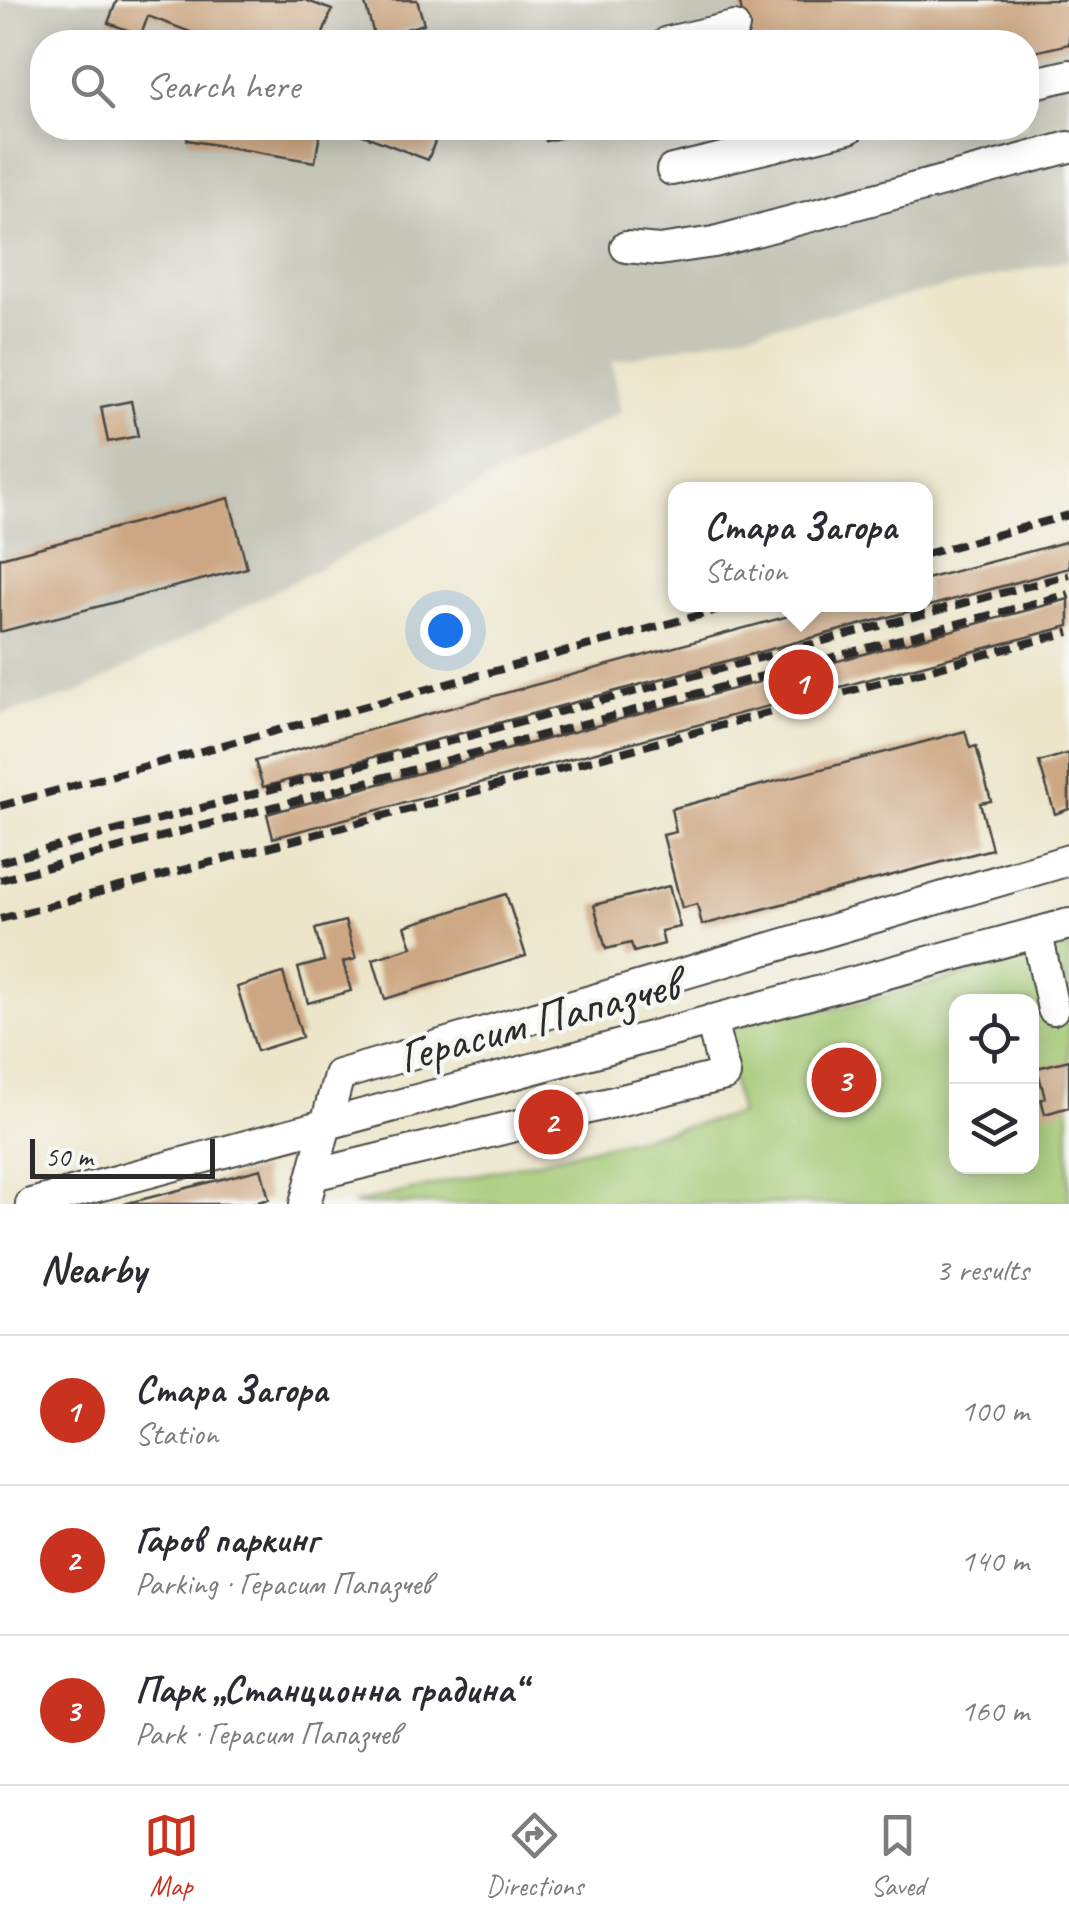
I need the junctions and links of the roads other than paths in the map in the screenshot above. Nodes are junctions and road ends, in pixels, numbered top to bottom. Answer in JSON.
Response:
{"nodes":[{"id":1,"x":1069,"y":74,"type":"edge"},
{"id":2,"x":1039,"y":82,"type":"edge"},
{"id":3,"x":754,"y":140,"type":"edge"},
{"id":4,"x":1069,"y":147,"type":"edge"},
{"id":5,"x":672,"y":170,"type":"dead end"},
{"id":6,"x":626,"y":247,"type":"dead end"},
{"id":7,"x":1069,"y":860,"type":"edge"},
{"id":8,"x":1069,"y":924,"type":"edge"},
{"id":9,"x":1037,"y":932,"type":"junction"},
{"id":10,"x":1053,"y":1009,"type":"dead end"},
{"id":11,"x":711,"y":1020,"type":"junction"},
{"id":12,"x":327,"y":1122,"type":"junction"},
{"id":13,"x":309,"y":1190,"type":"edge"},
{"id":14,"x":31,"y":1204,"type":"edge"}],
"edges":[{"from":1,"to":2,"type":"street"},
{"from":3,"to":5,"type":"street"},
{"from":4,"to":6,"type":"street"},
{"from":7,"to":12,"type":"street","name":"Герасим Папазчев"},
{"from":8,"to":9,"type":"street","name":"Герасим Папазчев"},
{"from":9,"to":10,"type":"street"},
{"from":9,"to":11,"type":"street","name":"Герасим Папазчев"},
{"from":11,"to":12,"type":"street","name":"Герасим Папазчев"},
{"from":11,"to":13,"type":"street"},
{"from":12,"to":13,"type":"street"},
{"from":12,"to":14,"type":"street","name":"Герасим Папазчев"}]}
